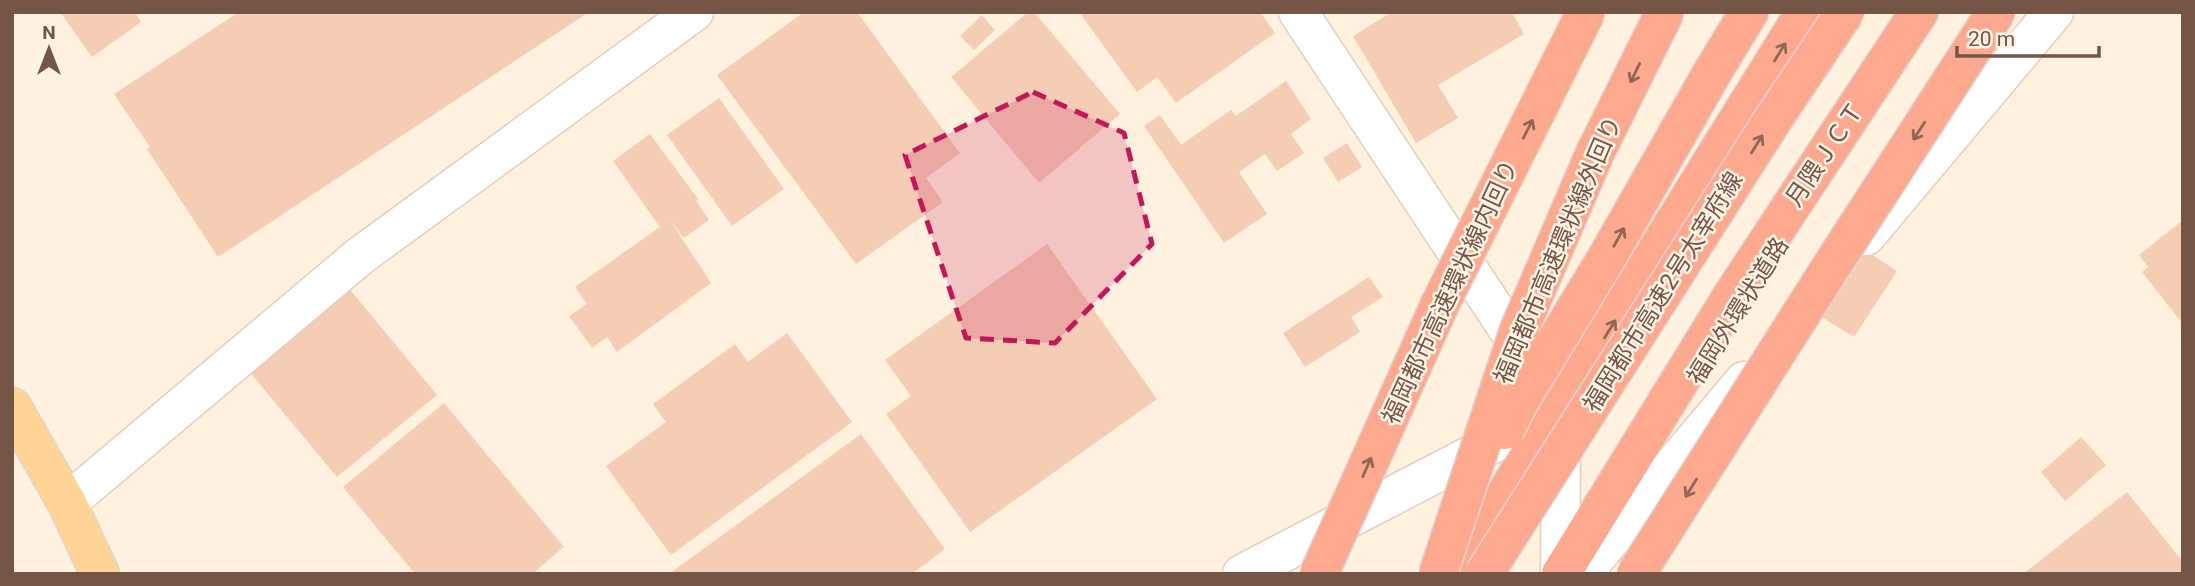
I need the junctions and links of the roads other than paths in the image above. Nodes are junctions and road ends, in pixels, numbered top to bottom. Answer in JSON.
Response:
{"nodes":[{"id":1,"x":694,"y":12,"type":"edge"},
{"id":2,"x":1298,"y":12,"type":"edge"},
{"id":3,"x":1586,"y":12,"type":"edge"},
{"id":4,"x":1665,"y":12,"type":"edge"},
{"id":5,"x":1749,"y":12,"type":"edge"},
{"id":6,"x":1805,"y":12,"type":"edge"},
{"id":7,"x":1845,"y":12,"type":"edge"},
{"id":8,"x":1920,"y":12,"type":"edge"},
{"id":9,"x":1996,"y":12,"type":"edge"},
{"id":10,"x":2021,"y":12,"type":"edge"},
{"id":11,"x":2054,"y":12,"type":"edge"},
{"id":12,"x":12,"y":407,"type":"edge"},
{"id":13,"x":1561,"y":409,"type":"junction"},
{"id":14,"x":66,"y":503,"type":"junction"},
{"id":15,"x":100,"y":574,"type":"edge"},
{"id":16,"x":1242,"y":574,"type":"edge"},
{"id":17,"x":1319,"y":574,"type":"edge"},
{"id":18,"x":1438,"y":574,"type":"edge"},
{"id":19,"x":1444,"y":574,"type":"edge"},
{"id":20,"x":1456,"y":574,"type":"edge"},
{"id":21,"x":1485,"y":574,"type":"edge"},
{"id":22,"x":1560,"y":574,"type":"edge"},
{"id":23,"x":1576,"y":574,"type":"edge"},
{"id":24,"x":1582,"y":574,"type":"edge"},
{"id":25,"x":1636,"y":574,"type":"edge"},
{"id":26,"x":1666,"y":574,"type":"edge"}],
"edges":[{"from":1,"to":14,"type":"street"},
{"from":2,"to":13,"type":"street"},
{"from":17,"to":3,"type":"highway","name":"福岡都市高速環状線内回り","one_way":true,"bridge":true},
{"from":4,"to":18,"type":"highway","name":"福岡都市高速環状線外回り","one_way":true,"bridge":true},
{"from":19,"to":5,"type":"highway","one_way":true,"bridge":true},
{"from":13,"to":6,"type":"highway","one_way":true},
{"from":21,"to":7,"type":"highway","name":"福岡都市高速2号太宰府線","one_way":true,"bridge":true},
{"from":8,"to":22,"type":"highway","name":"月隈ＪＣＴ"},
{"from":8,"to":23,"type":"highway","name":"福岡外環状道路"},
{"from":9,"to":25,"type":"highway","one_way":true,"bridge":true},
{"from":10,"to":26,"type":"highway"},
{"from":11,"to":24,"type":"street"},
{"from":12,"to":14,"type":"main road"},
{"from":13,"to":16,"type":"street"},
{"from":13,"to":20,"type":"highway"},
{"from":13,"to":22,"type":"street"},
{"from":14,"to":15,"type":"main road"}]}
